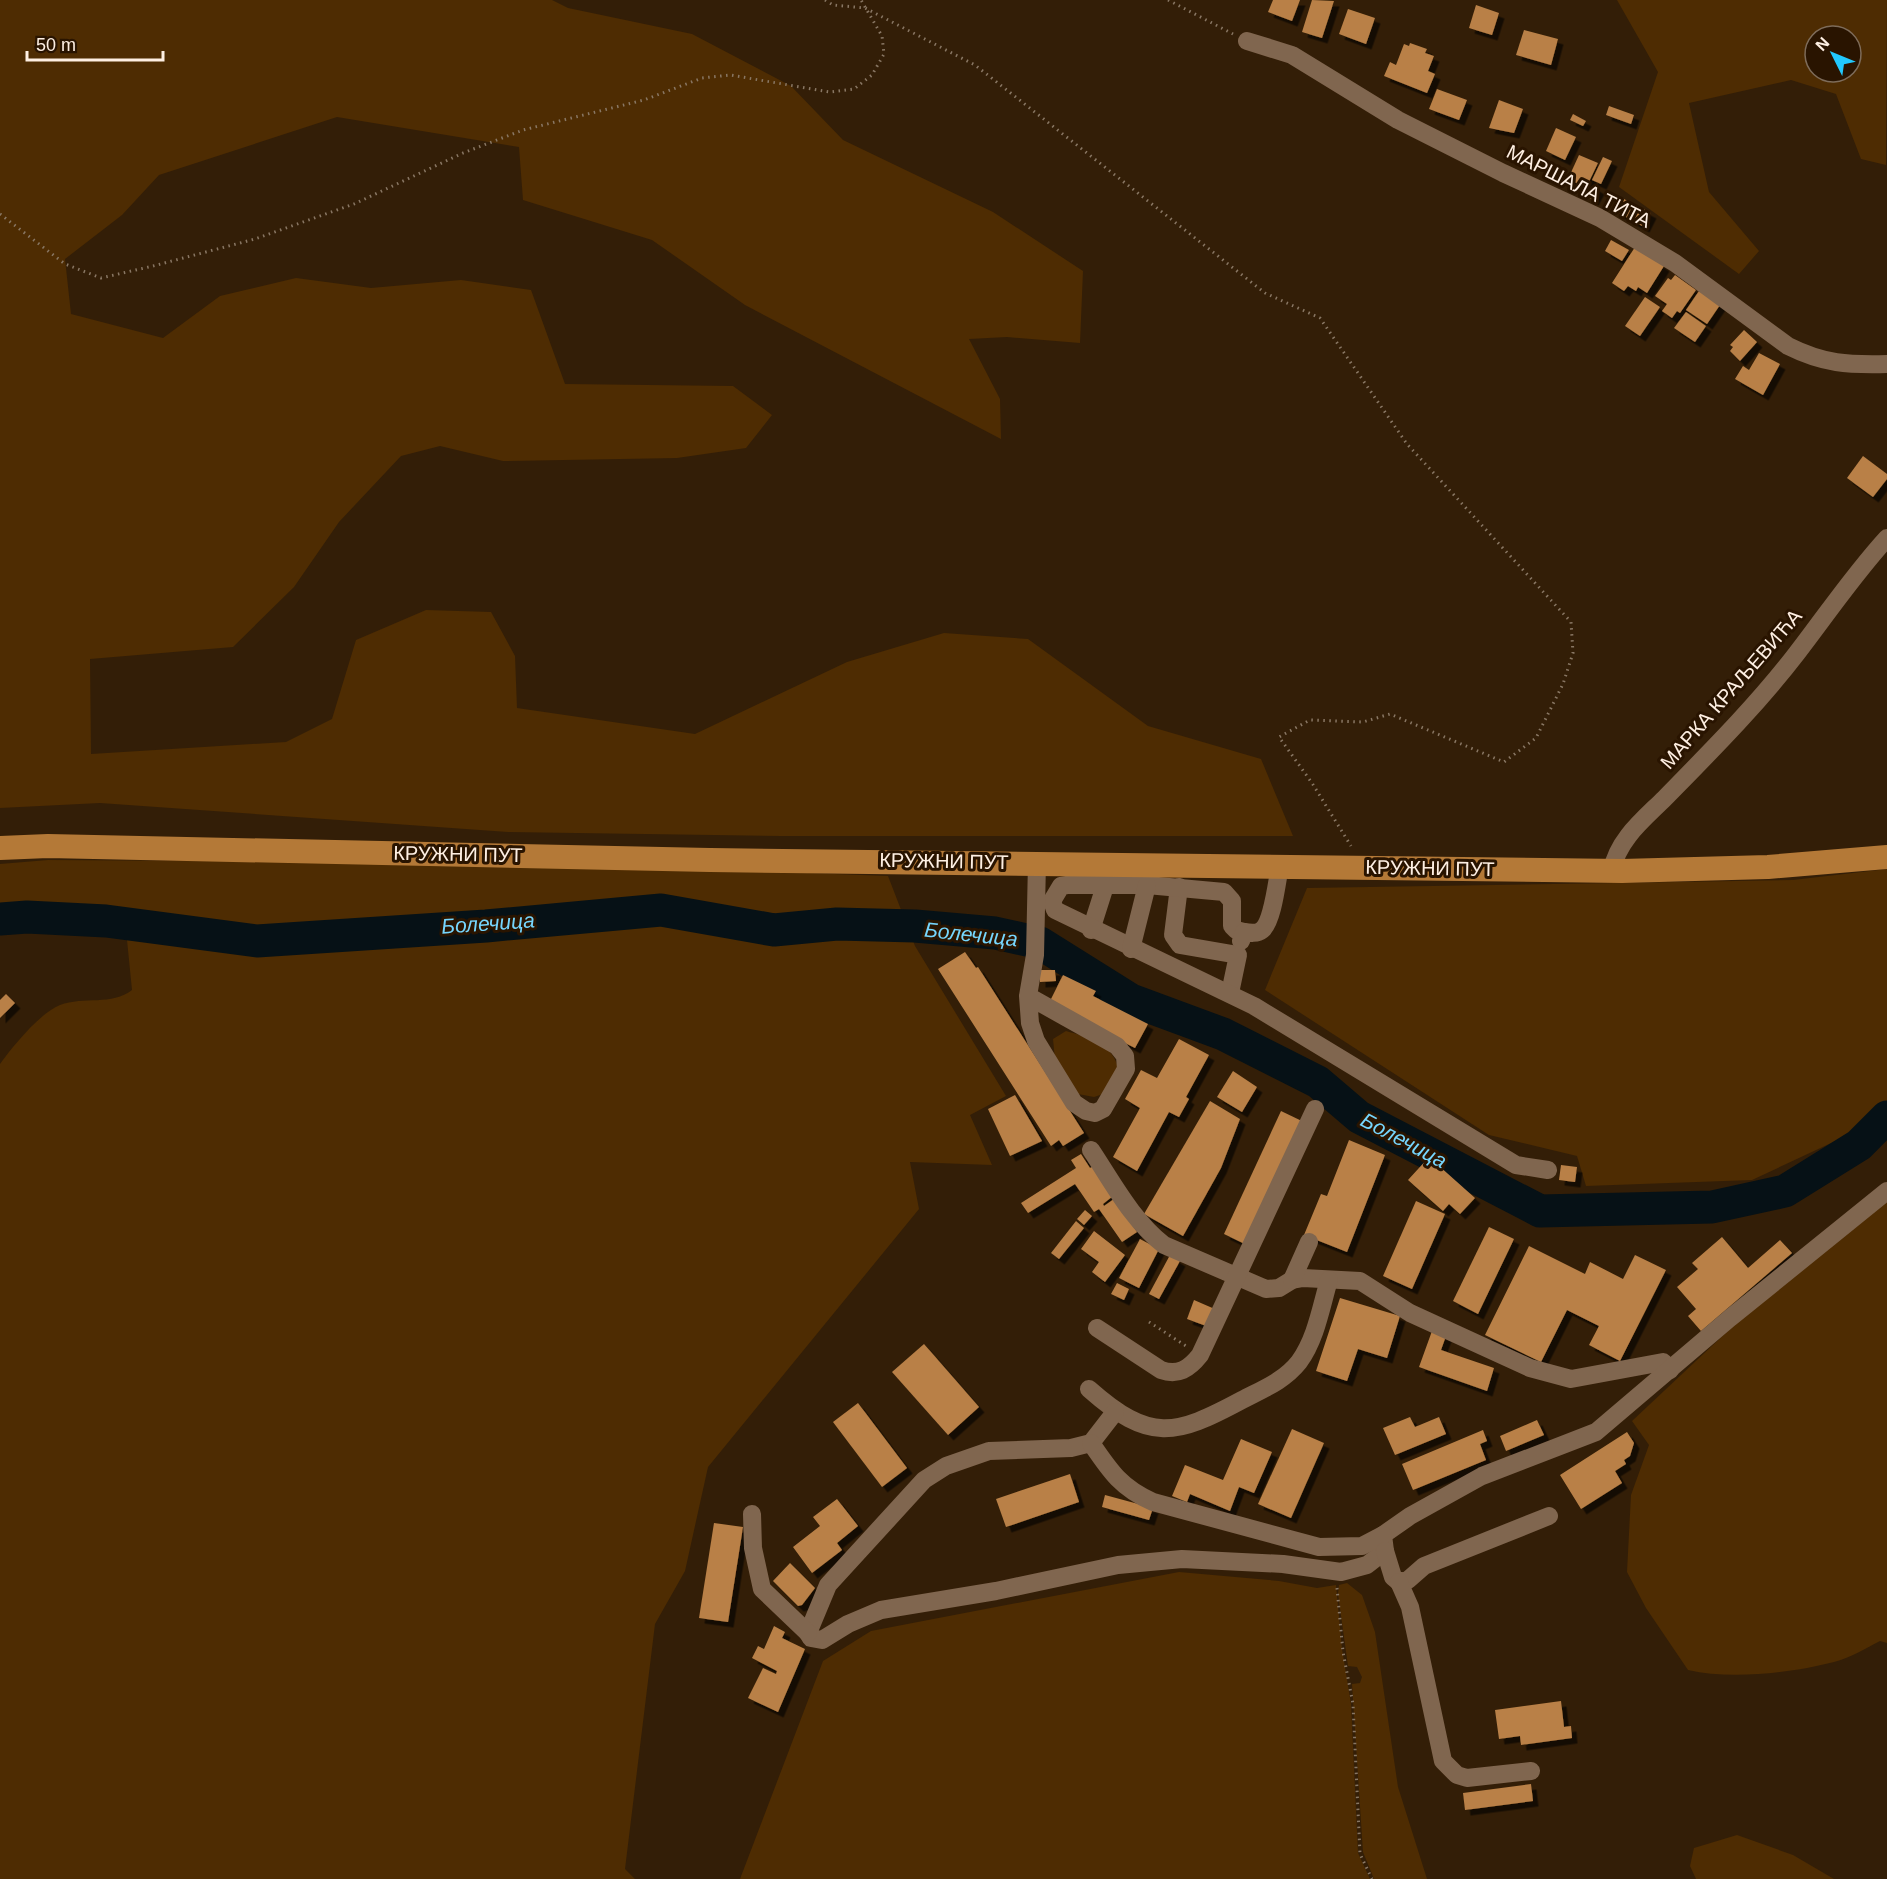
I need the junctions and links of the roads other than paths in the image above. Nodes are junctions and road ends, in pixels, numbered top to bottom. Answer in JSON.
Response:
{"nodes":[{"id":1,"x":1247,"y":41,"type":"road end"},
{"id":2,"x":1887,"y":364,"type":"edge"},
{"id":3,"x":1887,"y":538,"type":"edge"},
{"id":4,"x":0,"y":848,"type":"edge"},
{"id":5,"x":1887,"y":857,"type":"edge"},
{"id":6,"x":1037,"y":862,"type":"junction"},
{"id":7,"x":1280,"y":866,"type":"junction"},
{"id":8,"x":1612,"y":870,"type":"junction"},
{"id":9,"x":1147,"y":885,"type":"junction"},
{"id":10,"x":1105,"y":886,"type":"junction"},
{"id":11,"x":1179,"y":887,"type":"junction"},
{"id":12,"x":1091,"y":930,"type":"junction"},
{"id":13,"x":1244,"y":932,"type":"junction"},
{"id":14,"x":1131,"y":949,"type":"junction"},
{"id":15,"x":1238,"y":955,"type":"junction"},
{"id":16,"x":1230,"y":993,"type":"junction"},
{"id":17,"x":1028,"y":996,"type":"junction"},
{"id":18,"x":1315,"y":1109,"type":"dead end"},
{"id":19,"x":1091,"y":1150,"type":"dead end"},
{"id":20,"x":1548,"y":1170,"type":"dead end"},
{"id":21,"x":1887,"y":1191,"type":"edge"},
{"id":22,"x":1309,"y":1242,"type":"dead end"},
{"id":23,"x":1237,"y":1277,"type":"junction"},
{"id":24,"x":1292,"y":1280,"type":"junction"},
{"id":25,"x":1329,"y":1280,"type":"junction"},
{"id":26,"x":1097,"y":1328,"type":"dead end"},
{"id":27,"x":1670,"y":1370,"type":"junction"},
{"id":28,"x":1089,"y":1389,"type":"dead end"},
{"id":29,"x":1115,"y":1412,"type":"junction"},
{"id":30,"x":1091,"y":1443,"type":"junction"},
{"id":31,"x":752,"y":1514,"type":"dead end"},
{"id":32,"x":1549,"y":1516,"type":"dead end"},
{"id":33,"x":1384,"y":1543,"type":"junction"},
{"id":34,"x":1399,"y":1581,"type":"junction"},
{"id":35,"x":808,"y":1633,"type":"junction"},
{"id":36,"x":1531,"y":1771,"type":"dead end"}],
"edges":[{"from":1,"to":2,"type":"street","name":"МАРШАЛА ТИТА"},
{"from":3,"to":8,"type":"street","name":"МАРКА КРАЉЕВИЋА"},
{"from":4,"to":6,"type":"main road","name":"КРУЖНИ ПУТ"},
{"from":5,"to":8,"type":"main road","name":"КРУЖНИ ПУТ"},
{"from":6,"to":7,"type":"main road","name":"КРУЖНИ ПУТ"},
{"from":6,"to":17,"type":"street"},
{"from":7,"to":8,"type":"main road","name":"КРУЖНИ ПУТ"},
{"from":7,"to":13,"type":"street"},
{"from":9,"to":10,"type":"street"},
{"from":9,"to":11,"type":"street"},
{"from":9,"to":14,"type":"street"},
{"from":10,"to":12,"type":"street"},
{"from":10,"to":12,"type":"street"},
{"from":11,"to":13,"type":"street"},
{"from":11,"to":15,"type":"street"},
{"from":12,"to":14,"type":"street"},
{"from":13,"to":15,"type":"street"},
{"from":14,"to":16,"type":"street"},
{"from":15,"to":16,"type":"street"},
{"from":16,"to":20,"type":"street"},
{"from":17,"to":17,"type":"street"},
{"from":18,"to":23,"type":"street"},
{"from":19,"to":23,"type":"street"},
{"from":21,"to":27,"type":"street"},
{"from":22,"to":24,"type":"street"},
{"from":23,"to":24,"type":"street"},
{"from":23,"to":26,"type":"street"},
{"from":24,"to":25,"type":"street"},
{"from":25,"to":27,"type":"street"},
{"from":25,"to":29,"type":"street"},
{"from":27,"to":33,"type":"street"},
{"from":28,"to":29,"type":"street"},
{"from":29,"to":30,"type":"street"},
{"from":30,"to":33,"type":"street"},
{"from":30,"to":35,"type":"street"},
{"from":31,"to":35,"type":"street"},
{"from":32,"to":34,"type":"street"},
{"from":33,"to":34,"type":"street"},
{"from":33,"to":35,"type":"street"},
{"from":34,"to":36,"type":"street"}]}
